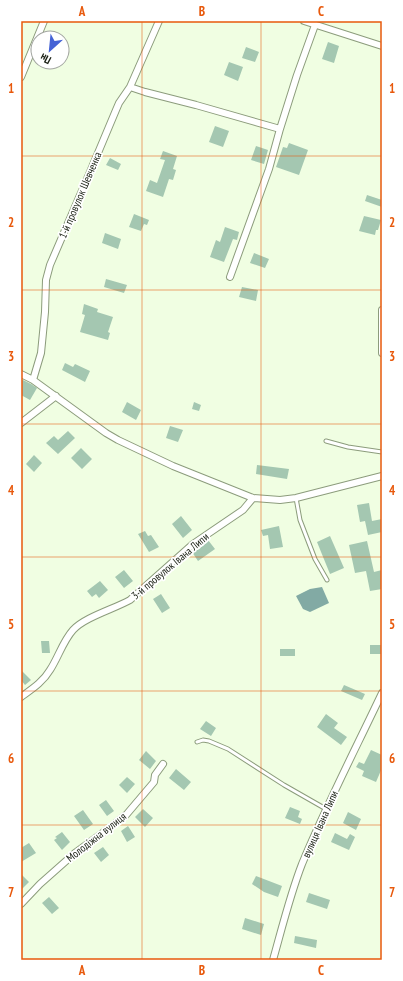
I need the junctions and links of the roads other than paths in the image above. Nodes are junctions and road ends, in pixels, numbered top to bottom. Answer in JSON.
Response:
{"nodes":[{"id":1,"x":44,"y":21,"type":"edge"},
{"id":2,"x":159,"y":21,"type":"edge"},
{"id":3,"x":304,"y":21,"type":"edge"},
{"id":4,"x":315,"y":25,"type":"junction"},
{"id":5,"x":382,"y":46,"type":"edge"},
{"id":6,"x":21,"y":78,"type":"edge"},
{"id":7,"x":130,"y":87,"type":"junction"},
{"id":8,"x":280,"y":129,"type":"junction"},
{"id":9,"x":230,"y":278,"type":"dead end"},
{"id":10,"x":382,"y":310,"type":"edge"},
{"id":11,"x":382,"y":353,"type":"edge"},
{"id":12,"x":21,"y":374,"type":"edge"},
{"id":13,"x":33,"y":380,"type":"junction"},
{"id":14,"x":56,"y":396,"type":"junction"},
{"id":15,"x":21,"y":423,"type":"edge"},
{"id":16,"x":326,"y":442,"type":"dead end"},
{"id":17,"x":382,"y":452,"type":"edge"},
{"id":18,"x":382,"y":476,"type":"edge"},
{"id":19,"x":253,"y":498,"type":"junction"},
{"id":20,"x":296,"y":498,"type":"junction"},
{"id":21,"x":327,"y":580,"type":"dead end"},
{"id":22,"x":382,"y":693,"type":"edge"},
{"id":23,"x":21,"y":697,"type":"edge"},
{"id":24,"x":197,"y":742,"type":"dead end"},
{"id":25,"x":163,"y":764,"type":"dead end"},
{"id":26,"x":326,"y":809,"type":"junction"},
{"id":27,"x":21,"y":904,"type":"edge"},
{"id":28,"x":273,"y":960,"type":"edge"}],
"edges":[{"from":1,"to":6,"type":"street"},
{"from":2,"to":7,"type":"street","name":"1-й провулок Шевченка"},
{"from":3,"to":4,"type":"street"},
{"from":4,"to":5,"type":"street"},
{"from":4,"to":8,"type":"street"},
{"from":7,"to":8,"type":"street"},
{"from":7,"to":13,"type":"street","name":"1-й провулок Шевченка"},
{"from":8,"to":9,"type":"street"},
{"from":10,"to":11,"type":"street"},
{"from":12,"to":13,"type":"street"},
{"from":13,"to":14,"type":"street"},
{"from":14,"to":15,"type":"street"},
{"from":14,"to":19,"type":"street"},
{"from":16,"to":17,"type":"lane"},
{"from":18,"to":20,"type":"street"},
{"from":19,"to":20,"type":"street"},
{"from":19,"to":23,"type":"street","name":"3-й провулок Івана Липи"},
{"from":20,"to":21,"type":"lane"},
{"from":22,"to":26,"type":"street","name":"вулиця Івана Липи"},
{"from":24,"to":26,"type":"lane"},
{"from":25,"to":27,"type":"street","name":"Молодіжна вулиця"},
{"from":26,"to":28,"type":"street","name":"вулиця Івана Липи"}]}
